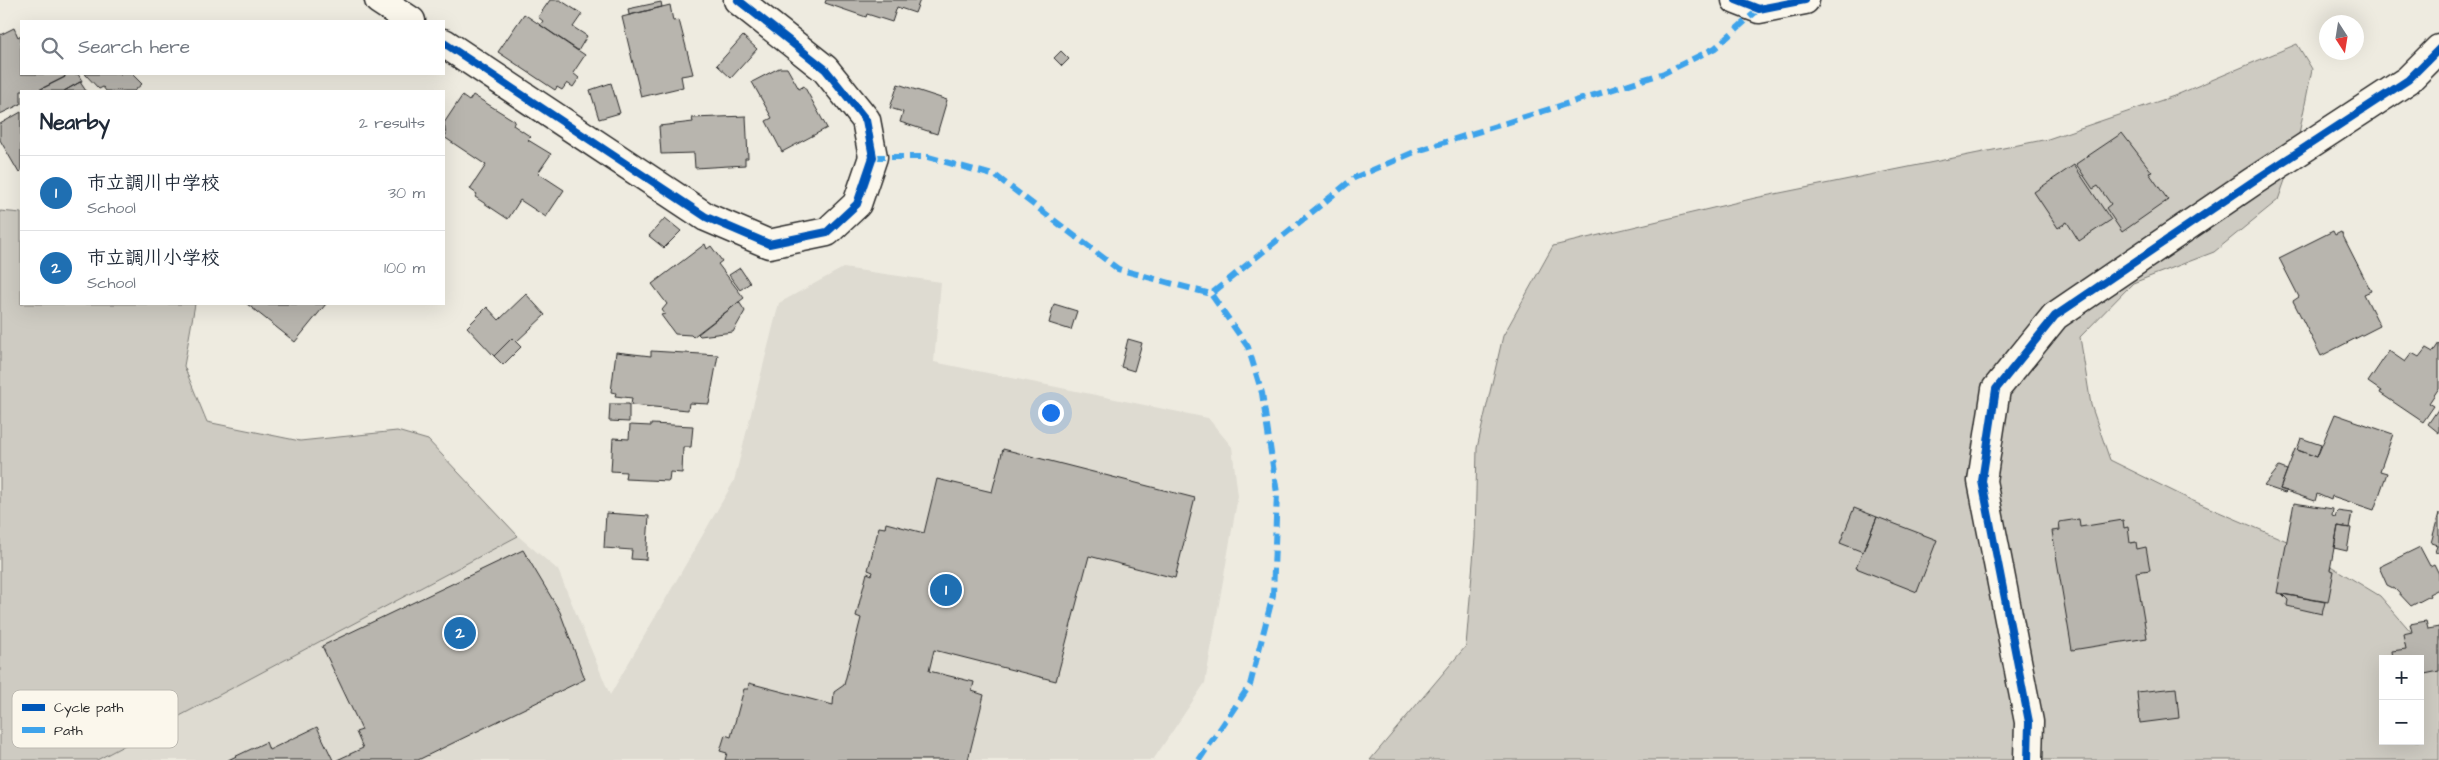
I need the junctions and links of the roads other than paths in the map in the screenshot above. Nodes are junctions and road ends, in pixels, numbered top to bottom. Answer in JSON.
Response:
{"nodes":[{"id":1,"x":379,"y":0,"type":"edge"},
{"id":2,"x":738,"y":0,"type":"edge"},
{"id":3,"x":1736,"y":0,"type":"edge"},
{"id":4,"x":1805,"y":0,"type":"edge"},
{"id":5,"x":409,"y":20,"type":"edge"},
{"id":6,"x":445,"y":44,"type":"edge"},
{"id":7,"x":2439,"y":50,"type":"edge"},
{"id":8,"x":2028,"y":760,"type":"edge"}],
"edges":[{"from":1,"to":5,"type":"street"},
{"from":2,"to":6,"type":"street"},
{"from":3,"to":4,"type":"street"},
{"from":7,"to":8,"type":"street"}]}
